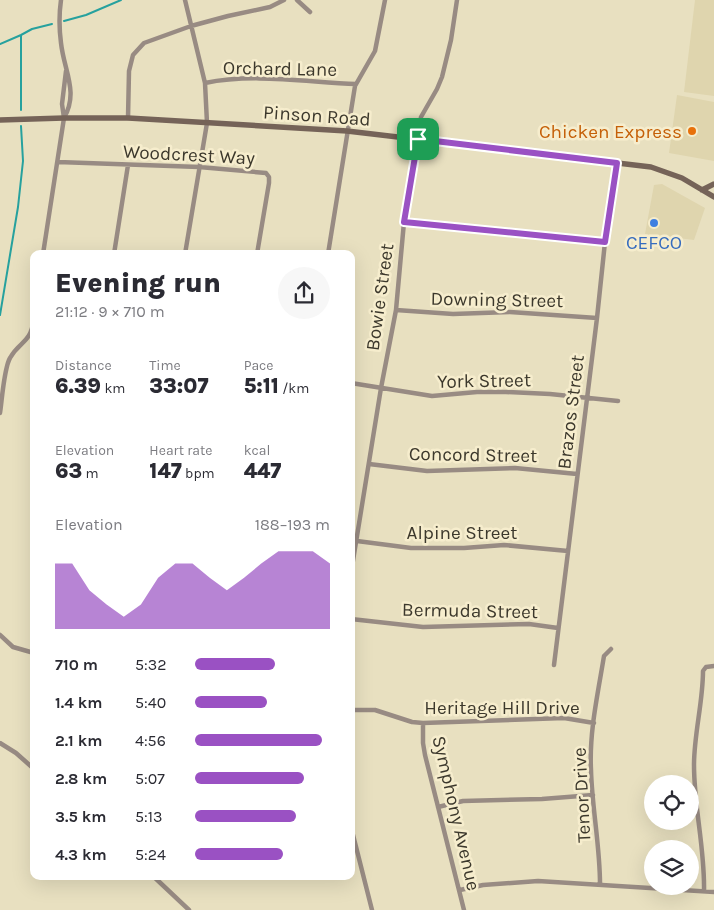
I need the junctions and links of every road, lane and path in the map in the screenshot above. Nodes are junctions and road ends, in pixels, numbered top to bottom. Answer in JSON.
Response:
{"nodes":[{"id":1,"x":61,"y":0,"type":"edge"},
{"id":2,"x":184,"y":0,"type":"edge"},
{"id":3,"x":284,"y":0,"type":"edge"},
{"id":4,"x":297,"y":0,"type":"edge"},
{"id":5,"x":385,"y":0,"type":"edge"},
{"id":6,"x":457,"y":0,"type":"edge"},
{"id":7,"x":310,"y":12,"type":"dead end"},
{"id":8,"x":191,"y":26,"type":"junction"},
{"id":9,"x":66,"y":72,"type":"junction"},
{"id":10,"x":205,"y":84,"type":"junction"},
{"id":11,"x":356,"y":84,"type":"junction"},
{"id":12,"x":64,"y":118,"type":"junction"},
{"id":13,"x":128,"y":118,"type":"junction"},
{"id":14,"x":0,"y":120,"type":"edge"},
{"id":15,"x":207,"y":123,"type":"junction"},
{"id":16,"x":347,"y":131,"type":"junction"},
{"id":17,"x":418,"y":139,"type":"junction"},
{"id":18,"x":58,"y":162,"type":"junction"},
{"id":19,"x":617,"y":163,"type":"junction"},
{"id":20,"x":128,"y":165,"type":"junction"},
{"id":21,"x":199,"y":167,"type":"junction"},
{"id":22,"x":714,"y":184,"type":"edge"},
{"id":23,"x":702,"y":190,"type":"junction"},
{"id":24,"x":714,"y":196,"type":"edge"},
{"id":25,"x":404,"y":222,"type":"junction"},
{"id":26,"x":605,"y":242,"type":"junction"},
{"id":27,"x":45,"y":250,"type":"edge"},
{"id":28,"x":115,"y":250,"type":"edge"},
{"id":29,"x":186,"y":250,"type":"edge"},
{"id":30,"x":258,"y":250,"type":"edge"},
{"id":31,"x":329,"y":250,"type":"edge"},
{"id":32,"x":396,"y":310,"type":"junction"},
{"id":33,"x":597,"y":318,"type":"junction"},
{"id":34,"x":30,"y":335,"type":"edge"},
{"id":35,"x":355,"y":384,"type":"edge"},
{"id":36,"x":380,"y":388,"type":"junction"},
{"id":37,"x":588,"y":397,"type":"junction"},
{"id":38,"x":1,"y":400,"type":"edge"},
{"id":39,"x":618,"y":401,"type":"dead end"},
{"id":40,"x":0,"y":413,"type":"edge"},
{"id":41,"x":369,"y":464,"type":"junction"},
{"id":42,"x":577,"y":474,"type":"junction"},
{"id":43,"x":356,"y":541,"type":"junction"},
{"id":44,"x":355,"y":548,"type":"edge"},
{"id":45,"x":568,"y":551,"type":"junction"},
{"id":46,"x":355,"y":619,"type":"edge"},
{"id":47,"x":558,"y":628,"type":"junction"},
{"id":48,"x":0,"y":635,"type":"edge"},
{"id":49,"x":611,"y":649,"type":"dead end"},
{"id":50,"x":30,"y":652,"type":"edge"},
{"id":51,"x":554,"y":665,"type":"dead end"},
{"id":52,"x":714,"y":666,"type":"edge"},
{"id":53,"x":355,"y":710,"type":"edge"},
{"id":54,"x":594,"y":722,"type":"junction"},
{"id":55,"x":423,"y":723,"type":"junction"},
{"id":56,"x":0,"y":743,"type":"edge"},
{"id":57,"x":30,"y":765,"type":"edge"},
{"id":58,"x":593,"y":795,"type":"junction"},
{"id":59,"x":438,"y":807,"type":"junction"},
{"id":60,"x":355,"y":848,"type":"edge"},
{"id":61,"x":157,"y":880,"type":"edge"},
{"id":62,"x":600,"y":884,"type":"junction"},
{"id":63,"x":460,"y":890,"type":"junction"},
{"id":64,"x":704,"y":891,"type":"junction"},
{"id":65,"x":714,"y":892,"type":"edge"},
{"id":66,"x":189,"y":910,"type":"edge"},
{"id":67,"x":372,"y":910,"type":"edge"},
{"id":68,"x":464,"y":910,"type":"edge"}],
"edges":[{"from":1,"to":9,"type":"street"},
{"from":2,"to":8,"type":"street"},
{"from":3,"to":8,"type":"street"},
{"from":4,"to":7,"type":"street"},
{"from":5,"to":11,"type":"street"},
{"from":6,"to":17,"type":"street","name":"Bowie Street"},
{"from":8,"to":10,"type":"street"},
{"from":8,"to":13,"type":"street"},
{"from":9,"to":12,"type":"street"},
{"from":9,"to":12,"type":"street"},
{"from":10,"to":11,"type":"street","name":"Orchard Lane"},
{"from":10,"to":15,"type":"street"},
{"from":11,"to":16,"type":"street"},
{"from":12,"to":13,"type":"main road","name":"Pinson Road"},
{"from":12,"to":14,"type":"main road","name":"Pinson Road"},
{"from":12,"to":18,"type":"street"},
{"from":13,"to":15,"type":"main road","name":"Pinson Road"},
{"from":15,"to":16,"type":"main road","name":"Pinson Road"},
{"from":15,"to":21,"type":"street"},
{"from":16,"to":17,"type":"main road","name":"Pinson Road"},
{"from":16,"to":31,"type":"street"},
{"from":17,"to":19,"type":"main road","name":"Pinson Road"},
{"from":17,"to":25,"type":"street","name":"Bowie Street"},
{"from":18,"to":20,"type":"street","name":"Woodcrest Way"},
{"from":18,"to":27,"type":"street"},
{"from":19,"to":23,"type":"main road","name":"Pinson Road"},
{"from":19,"to":26,"type":"street","name":"Brazos Street"},
{"from":20,"to":21,"type":"street","name":"Woodcrest Way"},
{"from":20,"to":28,"type":"street"},
{"from":21,"to":29,"type":"street"},
{"from":21,"to":30,"type":"street","name":"Woodcrest Way"},
{"from":22,"to":23,"type":"main road"},
{"from":23,"to":24,"type":"main road","name":"Pinson Road"},
{"from":25,"to":26,"type":"street"},
{"from":25,"to":32,"type":"street","name":"Bowie Street"},
{"from":26,"to":33,"type":"street","name":"Brazos Street"},
{"from":32,"to":33,"type":"street","name":"Downing Street"},
{"from":32,"to":36,"type":"street","name":"Bowie Street"},
{"from":33,"to":37,"type":"street","name":"Brazos Street"},
{"from":34,"to":38,"type":"street"},
{"from":35,"to":36,"type":"street","name":"York Street"},
{"from":36,"to":37,"type":"street","name":"York Street"},
{"from":36,"to":41,"type":"street","name":"Bowie Street"},
{"from":37,"to":39,"type":"street","name":"York Street"},
{"from":37,"to":42,"type":"street","name":"Brazos Street"},
{"from":38,"to":40,"type":"street"},
{"from":41,"to":42,"type":"street","name":"Concord Street"},
{"from":41,"to":43,"type":"street","name":"Bowie Street"},
{"from":42,"to":45,"type":"street","name":"Brazos Street"},
{"from":43,"to":44,"type":"street","name":"Bowie Street"},
{"from":43,"to":45,"type":"street","name":"Alpine Street"},
{"from":45,"to":47,"type":"street","name":"Brazos Street"},
{"from":46,"to":47,"type":"street","name":"Bermuda Street"},
{"from":47,"to":51,"type":"street","name":"Brazos Street"},
{"from":48,"to":50,"type":"street"},
{"from":49,"to":54,"type":"street","name":"Tenor Drive"},
{"from":52,"to":64,"type":"street"},
{"from":53,"to":55,"type":"street","name":"Heritage Hill Drive"},
{"from":54,"to":55,"type":"street","name":"Heritage Hill Drive"},
{"from":54,"to":58,"type":"street","name":"Tenor Drive"},
{"from":55,"to":59,"type":"street","name":"Symphony Avenue"},
{"from":56,"to":57,"type":"street"},
{"from":58,"to":59,"type":"street"},
{"from":58,"to":62,"type":"street","name":"Tenor Drive"},
{"from":59,"to":63,"type":"street","name":"Symphony Avenue"},
{"from":60,"to":67,"type":"street"},
{"from":61,"to":66,"type":"street"},
{"from":62,"to":63,"type":"street"},
{"from":62,"to":64,"type":"street"},
{"from":63,"to":68,"type":"street","name":"Symphony Avenue"},
{"from":64,"to":65,"type":"street"}]}
